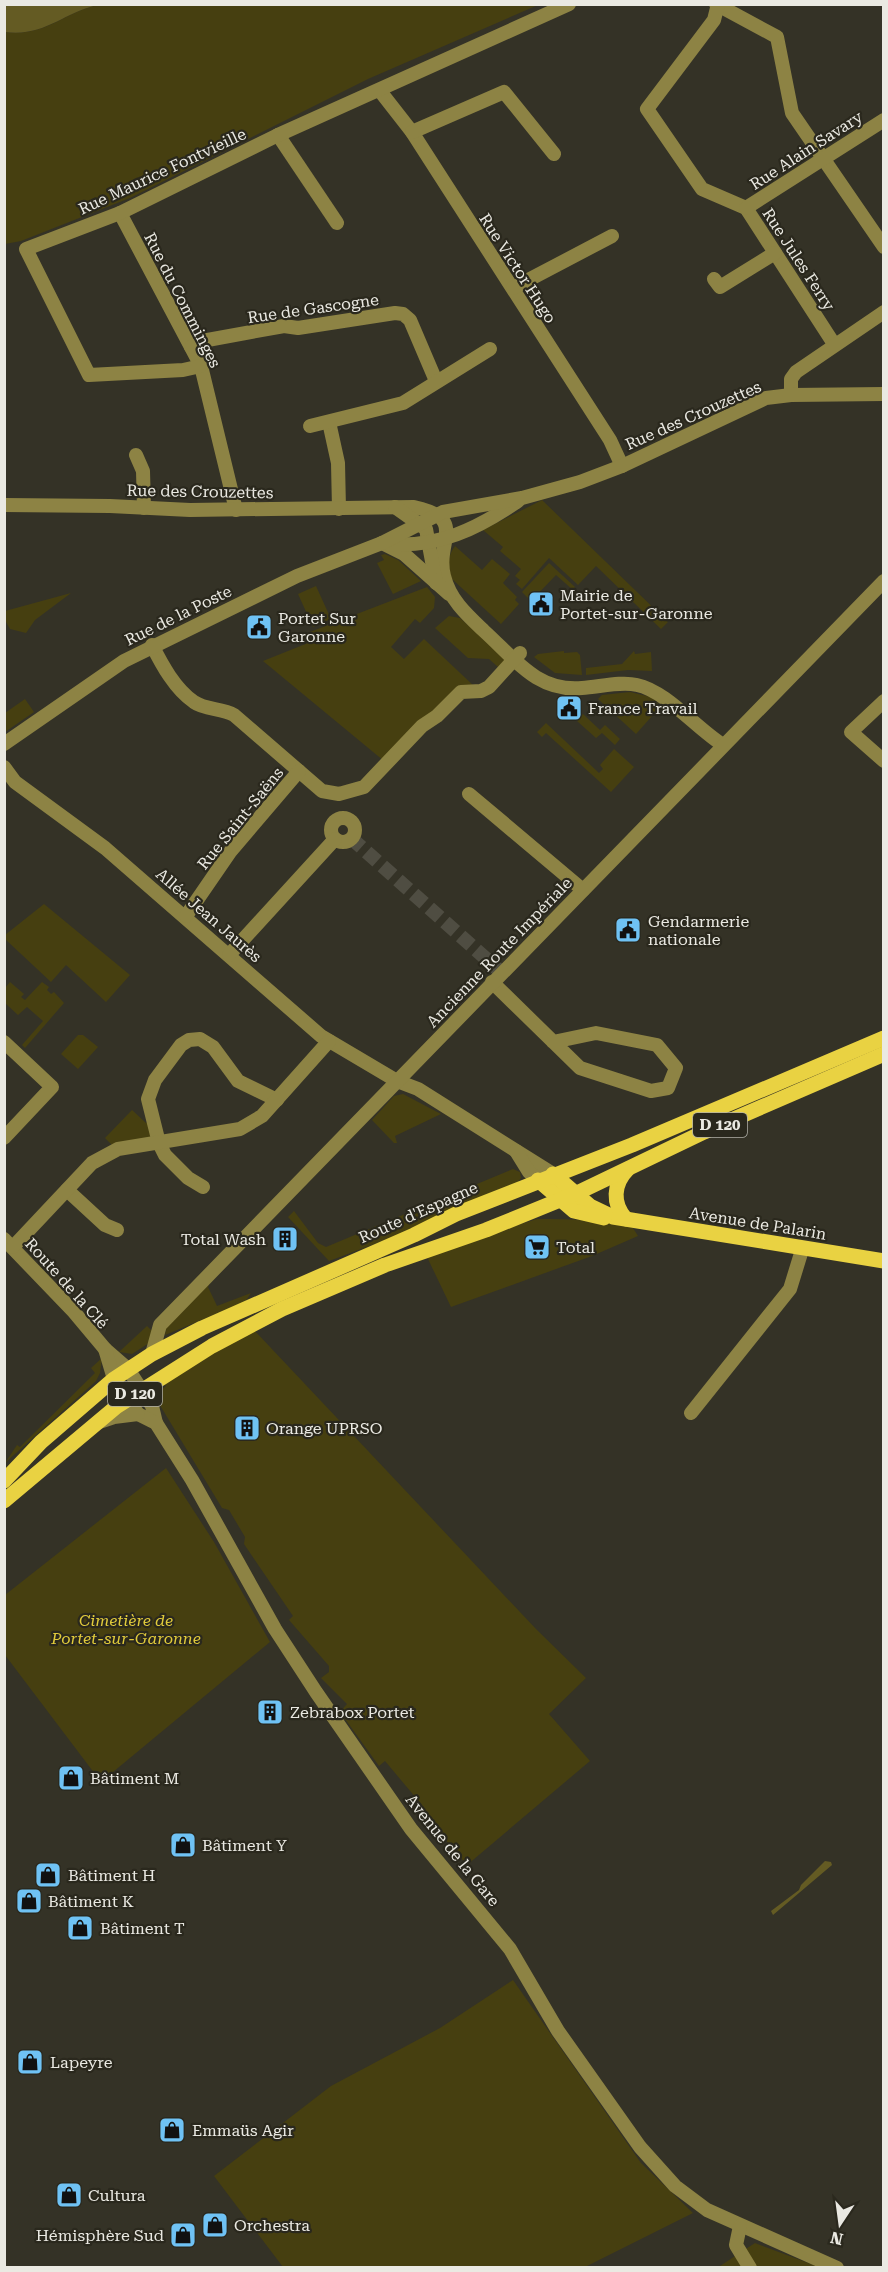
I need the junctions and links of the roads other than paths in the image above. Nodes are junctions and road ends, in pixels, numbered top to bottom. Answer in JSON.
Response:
{"nodes":[{"id":1,"x":569,"y":4,"type":"edge"},
{"id":2,"x":717,"y":5,"type":"edge"},
{"id":3,"x":380,"y":91,"type":"junction"},
{"id":4,"x":884,"y":120,"type":"edge"},
{"id":5,"x":412,"y":132,"type":"junction"},
{"id":6,"x":278,"y":135,"type":"junction"},
{"id":7,"x":554,"y":154,"type":"dead end"},
{"id":8,"x":823,"y":158,"type":"junction"},
{"id":9,"x":746,"y":208,"type":"junction"},
{"id":10,"x":120,"y":213,"type":"junction"},
{"id":11,"x":337,"y":223,"type":"dead end"},
{"id":12,"x":612,"y":236,"type":"dead end"},
{"id":13,"x":884,"y":247,"type":"edge"},
{"id":14,"x":775,"y":253,"type":"junction"},
{"id":15,"x":714,"y":279,"type":"dead end"},
{"id":16,"x":513,"y":288,"type":"junction"},
{"id":17,"x":884,"y":312,"type":"edge"},
{"id":18,"x":834,"y":344,"type":"junction"},
{"id":19,"x":191,"y":347,"type":"junction"},
{"id":20,"x":490,"y":350,"type":"dead end"},
{"id":21,"x":201,"y":366,"type":"junction"},
{"id":22,"x":436,"y":381,"type":"junction"},
{"id":23,"x":791,"y":394,"type":"junction"},
{"id":24,"x":884,"y":394,"type":"edge"},
{"id":25,"x":329,"y":422,"type":"junction"},
{"id":26,"x":310,"y":426,"type":"dead end"},
{"id":27,"x":136,"y":455,"type":"dead end"},
{"id":28,"x":622,"y":466,"type":"junction"},
{"id":29,"x":522,"y":498,"type":"junction"},
{"id":30,"x":4,"y":505,"type":"edge"},
{"id":31,"x":394,"y":507,"type":"junction"},
{"id":32,"x":144,"y":508,"type":"junction"},
{"id":33,"x":339,"y":509,"type":"junction"},
{"id":34,"x":236,"y":510,"type":"junction"},
{"id":35,"x":437,"y":515,"type":"junction"},
{"id":36,"x":420,"y":524,"type":"junction"},
{"id":37,"x":448,"y":536,"type":"junction"},
{"id":38,"x":382,"y":543,"type":"junction"},
{"id":39,"x":429,"y":544,"type":"junction"},
{"id":40,"x":884,"y":581,"type":"edge"},
{"id":41,"x":436,"y":584,"type":"junction"},
{"id":42,"x":453,"y":598,"type":"junction"},
{"id":43,"x":152,"y":645,"type":"junction"},
{"id":44,"x":518,"y":656,"type":"junction"},
{"id":45,"x":884,"y":701,"type":"edge"},
{"id":46,"x":4,"y":744,"type":"edge"},
{"id":47,"x":723,"y":745,"type":"junction"},
{"id":48,"x":884,"y":761,"type":"edge"},
{"id":49,"x":4,"y":767,"type":"edge"},
{"id":50,"x":299,"y":771,"type":"junction"},
{"id":51,"x":469,"y":794,"type":"dead end"},
{"id":52,"x":335,"y":839,"type":"dead end"},
{"id":53,"x":583,"y":890,"type":"junction"},
{"id":54,"x":186,"y":916,"type":"junction"},
{"id":55,"x":229,"y":955,"type":"junction"},
{"id":56,"x":492,"y":982,"type":"junction"},
{"id":57,"x":884,"y":1038,"type":"edge"},
{"id":58,"x":329,"y":1041,"type":"junction"},
{"id":59,"x":4,"y":1042,"type":"edge"},
{"id":60,"x":553,"y":1042,"type":"junction"},
{"id":61,"x":884,"y":1054,"type":"edge"},
{"id":62,"x":397,"y":1081,"type":"junction"},
{"id":63,"x":277,"y":1100,"type":"junction"},
{"id":64,"x":4,"y":1138,"type":"edge"},
{"id":65,"x":159,"y":1143,"type":"junction"},
{"id":66,"x":510,"y":1145,"type":"junction"},
{"id":67,"x":633,"y":1166,"type":"junction"},
{"id":68,"x":553,"y":1174,"type":"junction"},
{"id":69,"x":538,"y":1180,"type":"junction"},
{"id":70,"x":202,"y":1187,"type":"dead end"},
{"id":71,"x":67,"y":1190,"type":"junction"},
{"id":72,"x":577,"y":1193,"type":"junction"},
{"id":73,"x":559,"y":1200,"type":"junction"},
{"id":74,"x":620,"y":1218,"type":"junction"},
{"id":75,"x":117,"y":1230,"type":"dead end"},
{"id":76,"x":7,"y":1244,"type":"edge"},
{"id":77,"x":802,"y":1250,"type":"junction"},
{"id":78,"x":884,"y":1262,"type":"edge"},
{"id":79,"x":105,"y":1350,"type":"junction"},
{"id":80,"x":152,"y":1354,"type":"junction"},
{"id":81,"x":127,"y":1364,"type":"junction"},
{"id":82,"x":114,"y":1379,"type":"junction"},
{"id":83,"x":142,"y":1390,"type":"junction"},
{"id":84,"x":128,"y":1399,"type":"junction"},
{"id":85,"x":691,"y":1413,"type":"dead end"},
{"id":86,"x":138,"y":1414,"type":"junction"},
{"id":87,"x":156,"y":1423,"type":"junction"},
{"id":88,"x":92,"y":1425,"type":"junction"},
{"id":89,"x":4,"y":1480,"type":"edge"},
{"id":90,"x":4,"y":1501,"type":"edge"},
{"id":91,"x":740,"y":2226,"type":"junction"},
{"id":92,"x":750,"y":2268,"type":"edge"},
{"id":93,"x":837,"y":2268,"type":"edge"}],
"edges":[{"from":1,"to":3,"type":"street","name":"Rue Maurice Fontvieille"},
{"from":2,"to":8,"type":"street"},
{"from":2,"to":9,"type":"street","name":"Rue Jules Ferry"},
{"from":3,"to":5,"type":"street","name":"Rue Victor Hugo"},
{"from":3,"to":6,"type":"street","name":"Rue Maurice Fontvieille"},
{"from":4,"to":8,"type":"street","name":"Rue Alain Savary"},
{"from":5,"to":7,"type":"street"},
{"from":5,"to":16,"type":"street","name":"Rue Victor Hugo"},
{"from":6,"to":10,"type":"street","name":"Rue Maurice Fontvieille"},
{"from":6,"to":11,"type":"street"},
{"from":8,"to":9,"type":"street","name":"Rue Alain Savary"},
{"from":8,"to":13,"type":"street"},
{"from":9,"to":14,"type":"street","name":"Rue Jules Ferry"},
{"from":10,"to":19,"type":"street","name":"Rue du Comminges"},
{"from":10,"to":21,"type":"street","name":"Rue Maurice Fontvieille"},
{"from":12,"to":16,"type":"street"},
{"from":14,"to":15,"type":"street"},
{"from":14,"to":18,"type":"street","name":"Rue Jules Ferry"},
{"from":16,"to":28,"type":"street","name":"Rue Victor Hugo"},
{"from":17,"to":18,"type":"street"},
{"from":18,"to":23,"type":"street"},
{"from":19,"to":21,"type":"street","name":"Rue du Comminges"},
{"from":19,"to":22,"type":"street","name":"Rue de Gascogne"},
{"from":20,"to":22,"type":"street"},
{"from":21,"to":34,"type":"street","name":"Rue du Comminges"},
{"from":22,"to":25,"type":"street"},
{"from":23,"to":24,"type":"street","name":"Rue des Crouzettes"},
{"from":23,"to":28,"type":"street","name":"Rue des Crouzettes"},
{"from":25,"to":26,"type":"street"},
{"from":25,"to":33,"type":"street"},
{"from":27,"to":32,"type":"street"},
{"from":28,"to":29,"type":"street","name":"Rue des Crouzettes"},
{"from":29,"to":35,"type":"street","name":"Rue des Crouzettes"},
{"from":29,"to":37,"type":"street","name":"Rue des Crouzettes"},
{"from":30,"to":32,"type":"street","name":"Rue des Crouzettes"},
{"from":31,"to":33,"type":"street","name":"Rue des Crouzettes"},
{"from":31,"to":35,"type":"street","name":"Rue des Crouzettes"},
{"from":31,"to":36,"type":"street"},
{"from":32,"to":34,"type":"street","name":"Rue des Crouzettes"},
{"from":33,"to":34,"type":"street","name":"Rue des Crouzettes"},
{"from":35,"to":36,"type":"street","name":"Rue de la Poste"},
{"from":35,"to":37,"type":"street"},
{"from":36,"to":38,"type":"street","name":"Rue de la Poste"},
{"from":36,"to":39,"type":"street"},
{"from":37,"to":39,"type":"street","name":"Rue de la Poste"},
{"from":37,"to":42,"type":"street"},
{"from":38,"to":39,"type":"street","name":"Rue de la Poste"},
{"from":38,"to":41,"type":"street"},
{"from":38,"to":43,"type":"street","name":"Rue de la Poste"},
{"from":39,"to":41,"type":"street"},
{"from":40,"to":47,"type":"street","name":"Ancienne Route Impériale"},
{"from":41,"to":42,"type":"street"},
{"from":42,"to":44,"type":"street"},
{"from":43,"to":46,"type":"street","name":"Rue de la Poste"},
{"from":43,"to":50,"type":"street"},
{"from":44,"to":47,"type":"street"},
{"from":44,"to":50,"type":"street"},
{"from":45,"to":48,"type":"street"},
{"from":47,"to":53,"type":"street","name":"Ancienne Route Impériale"},
{"from":49,"to":54,"type":"street","name":"Allée Jean Jaurès"},
{"from":50,"to":54,"type":"street","name":"Rue Saint-Saëns"},
{"from":51,"to":53,"type":"street"},
{"from":52,"to":55,"type":"street"},
{"from":53,"to":56,"type":"street","name":"Ancienne Route Impériale"},
{"from":54,"to":55,"type":"street","name":"Allée Jean Jaurès"},
{"from":55,"to":58,"type":"street","name":"Allée Jean Jaurès"},
{"from":56,"to":60,"type":"street"},
{"from":56,"to":62,"type":"street","name":"Ancienne Route Impériale"},
{"from":57,"to":68,"type":"main road","name":"Route d'Espagne","number":"D 120"},
{"from":58,"to":62,"type":"street","name":"Allée Jean Jaurès"},
{"from":58,"to":63,"type":"street"},
{"from":59,"to":64,"type":"street"},
{"from":60,"to":60,"type":"street"},
{"from":61,"to":67,"type":"main road","number":"D 120"},
{"from":62,"to":66,"type":"street","name":"Allée Jean Jaurès"},
{"from":62,"to":80,"type":"street","name":"Ancienne Route Impériale"},
{"from":63,"to":65,"type":"street"},
{"from":63,"to":65,"type":"street"},
{"from":65,"to":70,"type":"street"},
{"from":65,"to":71,"type":"street"},
{"from":66,"to":68,"type":"street","name":"Allée Jean Jaurès"},
{"from":66,"to":69,"type":"street","name":"Allée Jean Jaurès"},
{"from":67,"to":72,"type":"main road","number":"D 120"},
{"from":67,"to":74,"type":"main road"},
{"from":68,"to":69,"type":"main road","name":"Route d'Espagne","number":"D 120"},
{"from":68,"to":72,"type":"main road","name":"Avenue de Palarin"},
{"from":69,"to":73,"type":"main road","name":"Avenue de Palarin"},
{"from":69,"to":80,"type":"main road","name":"Route d'Espagne","number":"D 120"},
{"from":71,"to":75,"type":"street"},
{"from":71,"to":76,"type":"street"},
{"from":72,"to":73,"type":"main road","number":"D 120"},
{"from":72,"to":74,"type":"main road","name":"Avenue de Palarin"},
{"from":73,"to":74,"type":"main road","name":"Avenue de Palarin"},
{"from":73,"to":83,"type":"main road","number":"D 120"},
{"from":74,"to":77,"type":"main road","name":"Avenue de Palarin"},
{"from":76,"to":79,"type":"street","name":"Route de la Clé"},
{"from":77,"to":78,"type":"main road","name":"Avenue de Palarin"},
{"from":77,"to":85,"type":"street"},
{"from":79,"to":81,"type":"street","name":"Route de la Clé"},
{"from":79,"to":82,"type":"street","name":"Route de la Clé"},
{"from":80,"to":81,"type":"main road","name":"Route d'Espagne","number":"D 120"},
{"from":81,"to":82,"type":"main road","name":"Route d'Espagne","number":"D 120"},
{"from":81,"to":83,"type":"street","name":"Route de la Clé"},
{"from":82,"to":84,"type":"street"},
{"from":82,"to":89,"type":"main road","name":"Route d'Espagne","number":"D 120"},
{"from":83,"to":84,"type":"main road","number":"D 120"},
{"from":83,"to":87,"type":"street","name":"Avenue de la Gare"},
{"from":84,"to":86,"type":"street"},
{"from":84,"to":88,"type":"main road","number":"D 120"},
{"from":86,"to":87,"type":"street"},
{"from":86,"to":88,"type":"street"},
{"from":87,"to":91,"type":"street","name":"Avenue de la Gare"},
{"from":88,"to":90,"type":"main road","number":"D 120"},
{"from":91,"to":92,"type":"street"},
{"from":91,"to":93,"type":"street","name":"Avenue de la Gare"}]}
